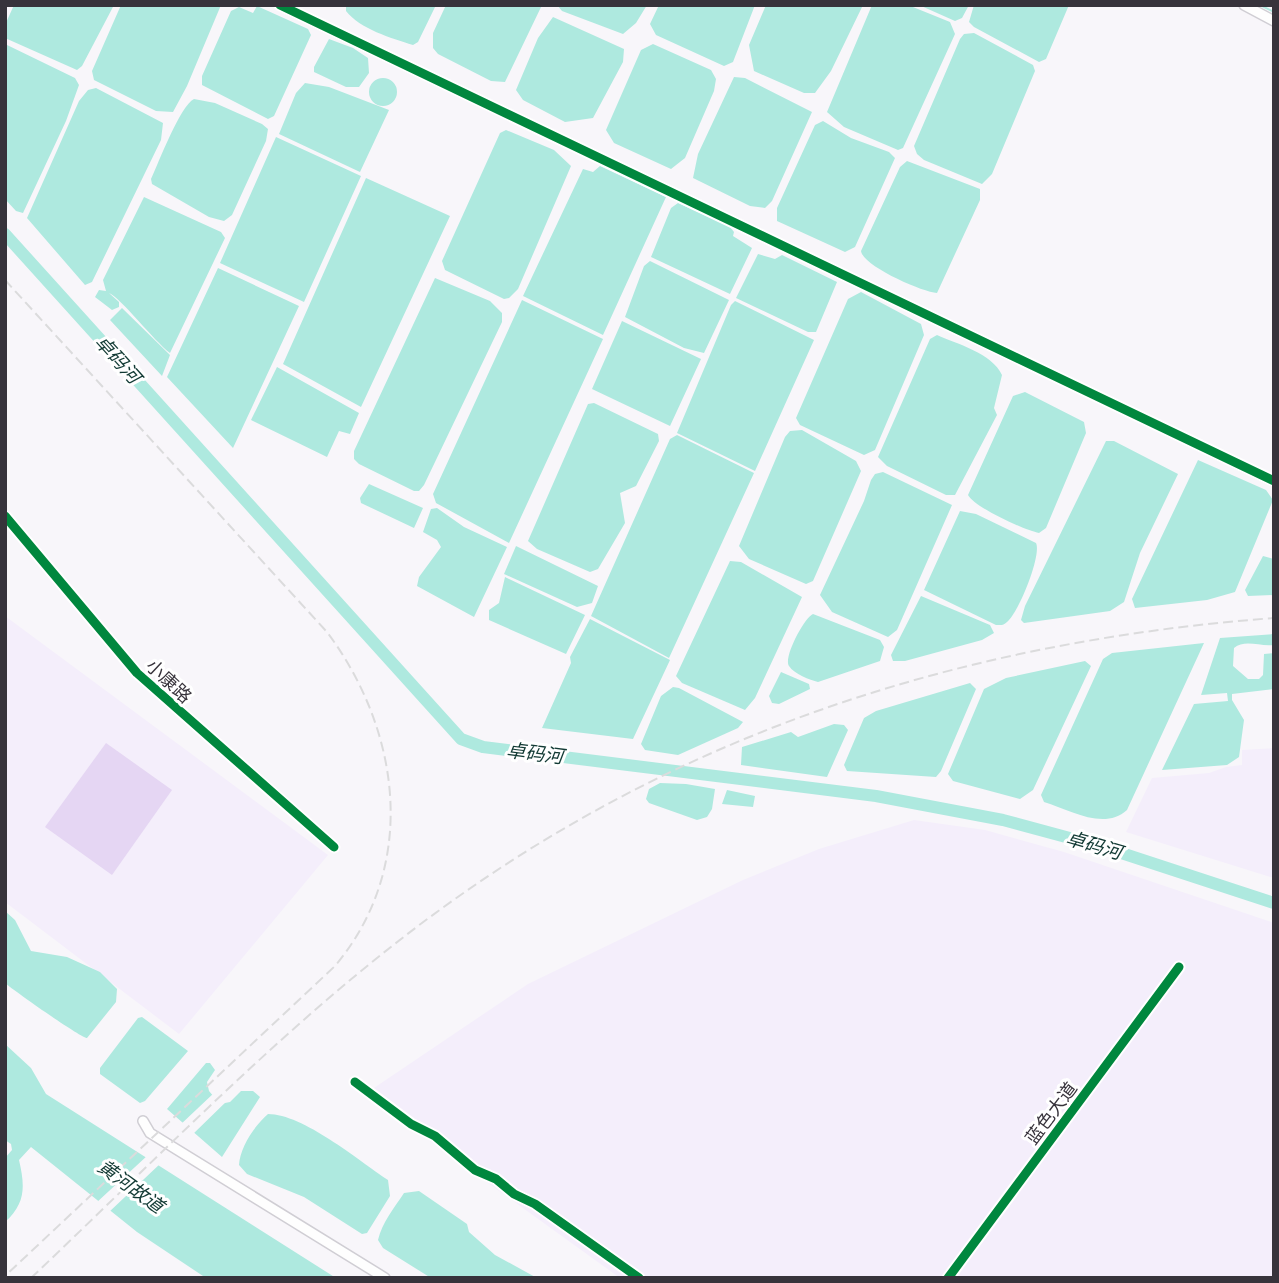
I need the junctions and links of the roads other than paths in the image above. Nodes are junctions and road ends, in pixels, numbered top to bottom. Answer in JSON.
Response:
{"nodes":[{"id":1,"x":280,"y":5,"type":"edge"},
{"id":2,"x":1244,"y":5,"type":"edge"},
{"id":3,"x":1274,"y":21,"type":"edge"},
{"id":4,"x":1274,"y":481,"type":"edge"},
{"id":5,"x":5,"y":516,"type":"edge"},
{"id":6,"x":334,"y":847,"type":"dead end"},
{"id":7,"x":1179,"y":967,"type":"dead end"},
{"id":8,"x":355,"y":1082,"type":"dead end"},
{"id":9,"x":143,"y":1121,"type":"dead end"},
{"id":10,"x":385,"y":1278,"type":"edge"},
{"id":11,"x":639,"y":1278,"type":"edge"},
{"id":12,"x":948,"y":1278,"type":"edge"}],
"edges":[{"from":1,"to":4,"type":"street"},
{"from":2,"to":3,"type":"street"},
{"from":5,"to":6,"type":"street","name":"小康路"},
{"from":7,"to":12,"type":"street","name":"蓝色大道"},
{"from":8,"to":11,"type":"street"},
{"from":9,"to":10,"type":"street"}]}
